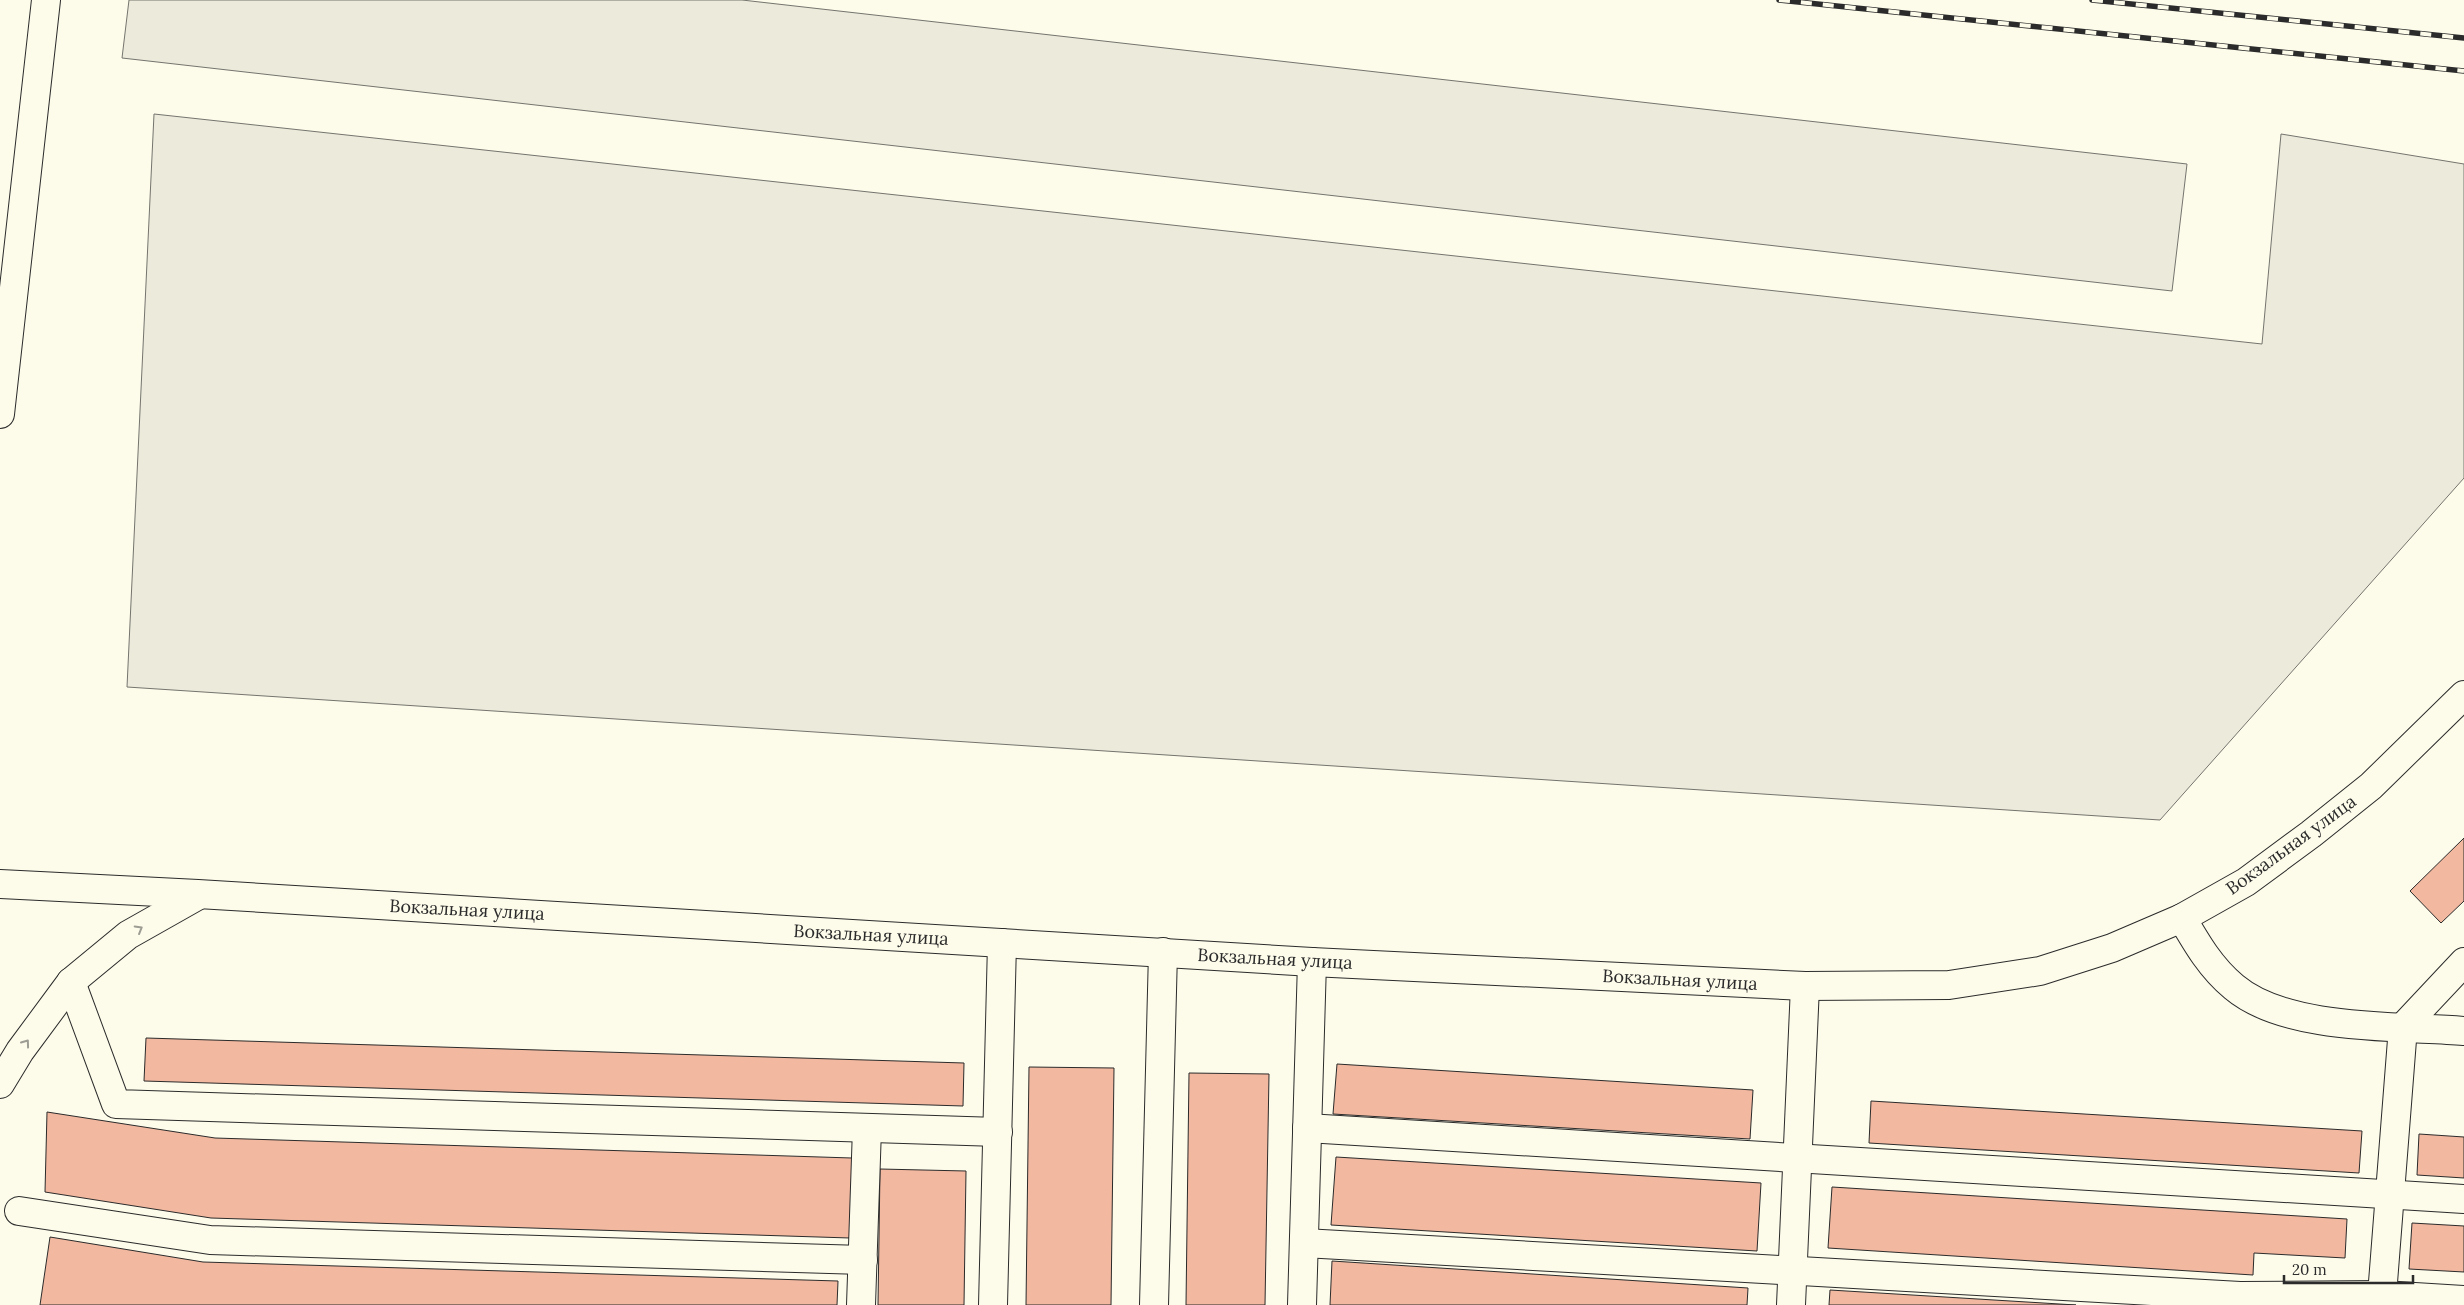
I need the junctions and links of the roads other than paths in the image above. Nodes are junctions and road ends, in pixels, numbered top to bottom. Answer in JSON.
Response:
{"nodes":[{"id":1,"x":46,"y":0,"type":"edge"},
{"id":2,"x":0,"y":414,"type":"edge"},
{"id":3,"x":2464,"y":695,"type":"edge"},
{"id":4,"x":0,"y":884,"type":"edge"},
{"id":5,"x":197,"y":896,"type":"junction"},
{"id":6,"x":2182,"y":918,"type":"junction"},
{"id":7,"x":1002,"y":942,"type":"junction"},
{"id":8,"x":1163,"y":952,"type":"junction"},
{"id":9,"x":1312,"y":962,"type":"junction"},
{"id":10,"x":2464,"y":962,"type":"edge"},
{"id":11,"x":71,"y":982,"type":"junction"},
{"id":12,"x":1805,"y":986,"type":"junction"},
{"id":13,"x":2403,"y":1027,"type":"junction"},
{"id":14,"x":2464,"y":1031,"type":"edge"},
{"id":15,"x":0,"y":1084,"type":"edge"},
{"id":16,"x":867,"y":1128,"type":"junction"},
{"id":17,"x":1307,"y":1128,"type":"junction"},
{"id":18,"x":998,"y":1132,"type":"junction"},
{"id":19,"x":1797,"y":1158,"type":"junction"},
{"id":20,"x":2390,"y":1194,"type":"junction"},
{"id":21,"x":2464,"y":1199,"type":"edge"},
{"id":22,"x":19,"y":1211,"type":"dead end"},
{"id":23,"x":1304,"y":1243,"type":"junction"},
{"id":24,"x":862,"y":1260,"type":"junction"},
{"id":25,"x":1792,"y":1271,"type":"junction"},
{"id":26,"x":2379,"y":1300,"type":"edge"},
{"id":27,"x":2464,"y":1300,"type":"edge"},
{"id":28,"x":861,"y":1305,"type":"edge"},
{"id":29,"x":993,"y":1305,"type":"edge"},
{"id":30,"x":1154,"y":1305,"type":"edge"},
{"id":31,"x":1302,"y":1305,"type":"edge"},
{"id":32,"x":1791,"y":1305,"type":"edge"}],
"edges":[{"from":1,"to":2,"type":"main road"},
{"from":3,"to":6,"type":"main road","name":"Вокзальная улица"},
{"from":4,"to":5,"type":"main road","name":"Вокзальная улица"},
{"from":5,"to":7,"type":"main road","name":"Вокзальная улица"},
{"from":11,"to":5,"type":"main road","one_way":true},
{"from":6,"to":12,"type":"main road","name":"Вокзальная улица"},
{"from":6,"to":13,"type":"main road"},
{"from":7,"to":8,"type":"main road","name":"Вокзальная улица"},
{"from":7,"to":18,"type":"main road"},
{"from":8,"to":9,"type":"main road","name":"Вокзальная улица"},
{"from":8,"to":30,"type":"main road"},
{"from":9,"to":12,"type":"main road","name":"Вокзальная улица"},
{"from":9,"to":17,"type":"main road"},
{"from":10,"to":13,"type":"main road"},
{"from":15,"to":11,"type":"main road","one_way":true},
{"from":11,"to":16,"type":"main road"},
{"from":12,"to":19,"type":"main road"},
{"from":13,"to":14,"type":"main road"},
{"from":13,"to":20,"type":"main road"},
{"from":16,"to":18,"type":"main road"},
{"from":16,"to":24,"type":"main road"},
{"from":17,"to":19,"type":"main road"},
{"from":17,"to":23,"type":"main road"},
{"from":18,"to":29,"type":"main road"},
{"from":19,"to":20,"type":"main road"},
{"from":19,"to":25,"type":"main road"},
{"from":20,"to":21,"type":"main road"},
{"from":20,"to":26,"type":"main road"},
{"from":22,"to":24,"type":"main road"},
{"from":23,"to":25,"type":"main road"},
{"from":23,"to":31,"type":"main road"},
{"from":24,"to":28,"type":"main road"},
{"from":25,"to":26,"type":"main road"},
{"from":25,"to":32,"type":"main road"},
{"from":26,"to":27,"type":"main road"}]}
